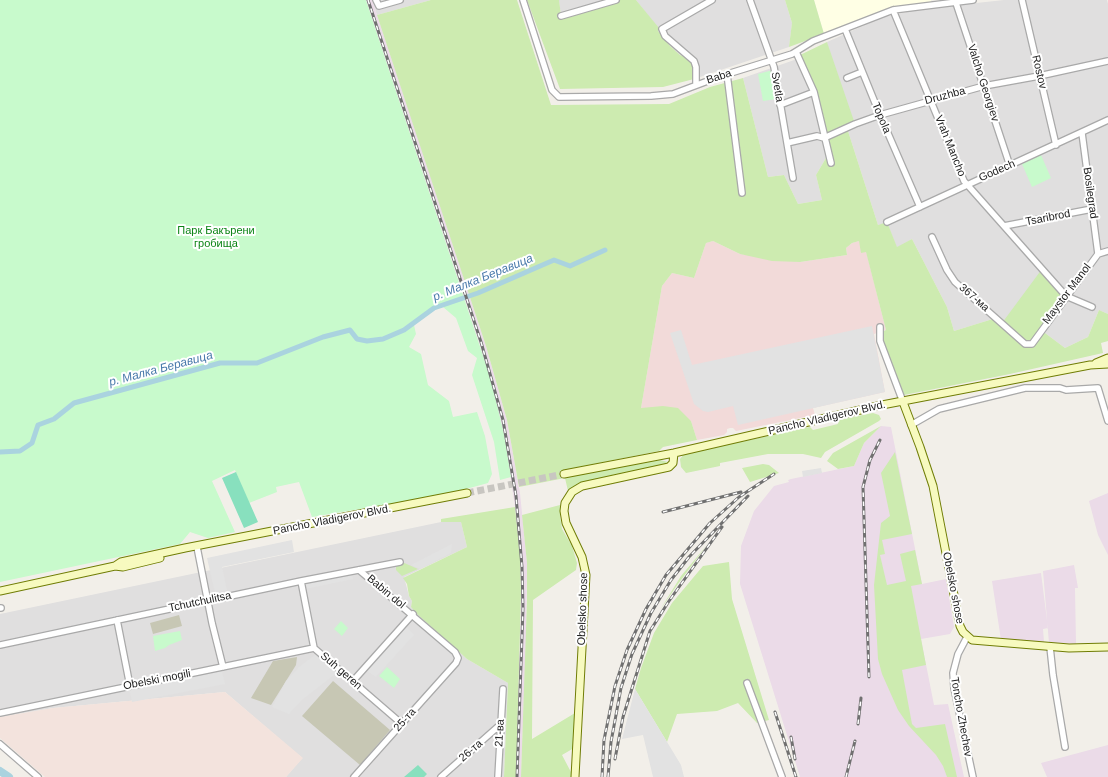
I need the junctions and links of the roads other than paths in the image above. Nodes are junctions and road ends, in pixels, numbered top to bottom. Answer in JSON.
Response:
{"nodes":[{"id":1,"x":376,"y":0,"type":"edge"},
{"id":2,"x":400,"y":0,"type":"edge"},
{"id":3,"x":522,"y":0,"type":"edge"},
{"id":4,"x":616,"y":0,"type":"edge"},
{"id":5,"x":712,"y":0,"type":"edge"},
{"id":6,"x":750,"y":0,"type":"edge"},
{"id":7,"x":973,"y":0,"type":"edge"},
{"id":8,"x":1022,"y":0,"type":"edge"},
{"id":9,"x":956,"y":1,"type":"edge"},
{"id":10,"x":893,"y":10,"type":"junction"},
{"id":11,"x":561,"y":16,"type":"dead end"},
{"id":12,"x":844,"y":29,"type":"junction"},
{"id":13,"x":796,"y":52,"type":"junction"},
{"id":14,"x":772,"y":59,"type":"junction"},
{"id":15,"x":1108,"y":61,"type":"edge"},
{"id":16,"x":862,"y":72,"type":"junction"},
{"id":17,"x":727,"y":74,"type":"junction"},
{"id":18,"x":1039,"y":76,"type":"junction"},
{"id":19,"x":848,"y":78,"type":"dead end"},
{"id":20,"x":696,"y":84,"type":"junction"},
{"id":21,"x":984,"y":86,"type":"junction"},
{"id":22,"x":814,"y":92,"type":"junction"},
{"id":23,"x":930,"y":100,"type":"junction"},
{"id":24,"x":780,"y":105,"type":"junction"},
{"id":25,"x":880,"y":115,"type":"junction"},
{"id":26,"x":1108,"y":120,"type":"edge"},
{"id":27,"x":1082,"y":133,"type":"junction"},
{"id":28,"x":824,"y":138,"type":"junction"},
{"id":29,"x":786,"y":143,"type":"junction"},
{"id":30,"x":1056,"y":145,"type":"junction"},
{"id":31,"x":831,"y":163,"type":"dead end"},
{"id":32,"x":1010,"y":166,"type":"junction"},
{"id":33,"x":792,"y":178,"type":"dead end"},
{"id":34,"x":966,"y":185,"type":"junction"},
{"id":35,"x":742,"y":194,"type":"dead end"},
{"id":36,"x":920,"y":207,"type":"junction"},
{"id":37,"x":1092,"y":209,"type":"junction"},
{"id":38,"x":887,"y":222,"type":"dead end"},
{"id":39,"x":1004,"y":226,"type":"junction"},
{"id":40,"x":932,"y":237,"type":"dead end"},
{"id":41,"x":1108,"y":251,"type":"edge"},
{"id":42,"x":1098,"y":254,"type":"junction"},
{"id":43,"x":1066,"y":296,"type":"junction"},
{"id":44,"x":1092,"y":307,"type":"dead end"},
{"id":45,"x":880,"y":327,"type":"dead end"},
{"id":46,"x":1032,"y":344,"type":"joint"},
{"id":47,"x":1108,"y":358,"type":"edge"},
{"id":48,"x":1108,"y":364,"type":"edge"},
{"id":49,"x":1090,"y":365,"type":"junction"},
{"id":50,"x":903,"y":402,"type":"junction"},
{"id":51,"x":1108,"y":421,"type":"edge"},
{"id":52,"x":911,"y":425,"type":"junction"},
{"id":53,"x":674,"y":453,"type":"junction"},
{"id":54,"x":564,"y":474,"type":"tunnel mouth"},
{"id":55,"x":467,"y":492,"type":"tunnel mouth"},
{"id":56,"x":197,"y":547,"type":"junction"},
{"id":57,"x":400,"y":562,"type":"dead end"},
{"id":58,"x":359,"y":570,"type":"junction"},
{"id":59,"x":301,"y":581,"type":"junction"},
{"id":60,"x":0,"y":591,"type":"edge"},
{"id":61,"x":207,"y":600,"type":"junction"},
{"id":62,"x":413,"y":614,"type":"junction"},
{"id":63,"x":117,"y":620,"type":"junction"},
{"id":64,"x":967,"y":637,"type":"junction"},
{"id":65,"x":0,"y":645,"type":"edge"},
{"id":66,"x":1050,"y":647,"type":"junction"},
{"id":67,"x":1108,"y":647,"type":"edge"},
{"id":68,"x":314,"y":648,"type":"junction"},
{"id":69,"x":456,"y":663,"type":"joint"},
{"id":70,"x":223,"y":667,"type":"junction"},
{"id":71,"x":353,"y":681,"type":"junction"},
{"id":72,"x":747,"y":683,"type":"dead end"},
{"id":73,"x":130,"y":686,"type":"junction"},
{"id":74,"x":503,"y":689,"type":"dead end"},
{"id":75,"x":0,"y":713,"type":"edge"},
{"id":76,"x":402,"y":724,"type":"junction"},
{"id":77,"x":501,"y":724,"type":"junction"},
{"id":78,"x":0,"y":744,"type":"edge"},
{"id":79,"x":1065,"y":747,"type":"dead end"},
{"id":80,"x":38,"y":777,"type":"edge"},
{"id":81,"x":354,"y":777,"type":"edge"},
{"id":82,"x":441,"y":777,"type":"edge"},
{"id":83,"x":498,"y":777,"type":"edge"},
{"id":84,"x":575,"y":777,"type":"edge"},
{"id":85,"x":782,"y":777,"type":"edge"},
{"id":86,"x":973,"y":777,"type":"edge"}],
"edges":[{"from":1,"to":2,"type":"street"},
{"from":3,"to":20,"type":"street","name":"Baba"},
{"from":4,"to":11,"type":"street"},
{"from":5,"to":20,"type":"street"},
{"from":6,"to":14,"type":"street","name":"Svetla"},
{"from":7,"to":9,"type":"street","name":"Baba"},
{"from":8,"to":18,"type":"street","name":"Rostov"},
{"from":9,"to":10,"type":"street","name":"Baba"},
{"from":9,"to":21,"type":"street","name":"Valcho Georgiev"},
{"from":10,"to":12,"type":"street","name":"Baba"},
{"from":10,"to":23,"type":"street","name":"Vrah Mancho"},
{"from":12,"to":13,"type":"street","name":"Baba"},
{"from":12,"to":16,"type":"street","name":"Topola"},
{"from":13,"to":14,"type":"street","name":"Baba"},
{"from":13,"to":22,"type":"street"},
{"from":14,"to":17,"type":"street","name":"Baba"},
{"from":14,"to":24,"type":"street","name":"Svetla"},
{"from":15,"to":18,"type":"street","name":"Druzhba"},
{"from":16,"to":19,"type":"street"},
{"from":16,"to":25,"type":"street","name":"Topola"},
{"from":17,"to":20,"type":"street","name":"Baba"},
{"from":17,"to":35,"type":"street"},
{"from":18,"to":21,"type":"street","name":"Druzhba"},
{"from":18,"to":30,"type":"street","name":"Rostov"},
{"from":21,"to":23,"type":"street","name":"Druzhba"},
{"from":21,"to":32,"type":"street","name":"Valcho Georgiev"},
{"from":22,"to":24,"type":"street"},
{"from":22,"to":28,"type":"street"},
{"from":23,"to":25,"type":"street","name":"Druzhba"},
{"from":23,"to":34,"type":"street","name":"Vrah Mancho"},
{"from":24,"to":29,"type":"street","name":"Svetla"},
{"from":25,"to":28,"type":"street","name":"Druzhba"},
{"from":25,"to":36,"type":"street","name":"Topola"},
{"from":26,"to":27,"type":"street","name":"Godech"},
{"from":27,"to":30,"type":"street","name":"Godech"},
{"from":27,"to":37,"type":"street","name":"Bosilegrad"},
{"from":28,"to":29,"type":"street","name":"Druzhba"},
{"from":28,"to":31,"type":"street"},
{"from":29,"to":33,"type":"street","name":"Svetla"},
{"from":30,"to":32,"type":"street","name":"Godech"},
{"from":32,"to":34,"type":"street","name":"Godech"},
{"from":34,"to":36,"type":"street","name":"Godech"},
{"from":34,"to":39,"type":"street","name":"Vrah Mancho"},
{"from":36,"to":38,"type":"street","name":"Godech"},
{"from":37,"to":39,"type":"street","name":"Tsaribrod"},
{"from":37,"to":42,"type":"street","name":"Bosilegrad"},
{"from":39,"to":43,"type":"street","name":"Vrah Mancho"},
{"from":40,"to":46,"type":"street","name":"367-ма"},
{"from":41,"to":42,"type":"street","name":"Maystor Manol"},
{"from":42,"to":43,"type":"street","name":"Maystor Manol"},
{"from":43,"to":44,"type":"street","name":"Vrah Mancho"},
{"from":43,"to":46,"type":"street","name":"Maystor Manol"},
{"from":45,"to":50,"type":"street"},
{"from":47,"to":49,"type":"street","name":"Pancho Vladigerov Blvd."},
{"from":48,"to":49,"type":"street","name":"Pancho Vladigerov Blvd."},
{"from":49,"to":50,"type":"street","name":"Pancho Vladigerov Blvd."},
{"from":50,"to":52,"type":"street","name":"Obelsko shose"},
{"from":50,"to":53,"type":"street","name":"Pancho Vladigerov Blvd."},
{"from":51,"to":52,"type":"street"},
{"from":52,"to":64,"type":"street","name":"Obelsko shose"},
{"from":53,"to":54,"type":"street","name":"Pancho Vladigerov Blvd."},
{"from":53,"to":84,"type":"street","name":"Obelsko shose"},
{"from":55,"to":56,"type":"street","name":"Pancho Vladigerov Blvd."},
{"from":56,"to":60,"type":"street","name":"Pancho Vladigerov Blvd."},
{"from":56,"to":61,"type":"street"},
{"from":57,"to":58,"type":"street","name":"Tchutchulitsa"},
{"from":58,"to":59,"type":"street","name":"Tchutchulitsa"},
{"from":58,"to":62,"type":"street","name":"Babin dol"},
{"from":59,"to":61,"type":"street","name":"Tchutchulitsa"},
{"from":59,"to":68,"type":"street","name":"Suh geren"},
{"from":61,"to":63,"type":"street","name":"Tchutchulitsa"},
{"from":61,"to":70,"type":"street"},
{"from":62,"to":69,"type":"street","name":"Babin dol"},
{"from":62,"to":71,"type":"street"},
{"from":63,"to":65,"type":"street","name":"Tchutchulitsa"},
{"from":63,"to":73,"type":"street"},
{"from":64,"to":66,"type":"street","name":"Obelsko shose"},
{"from":64,"to":86,"type":"street","name":"Toncho Zhechev"},
{"from":66,"to":67,"type":"street","name":"Obelsko shose"},
{"from":66,"to":79,"type":"street"},
{"from":68,"to":70,"type":"street","name":"Obelski mogili"},
{"from":68,"to":71,"type":"street","name":"Suh geren"},
{"from":69,"to":76,"type":"street","name":"25-та"},
{"from":70,"to":73,"type":"street","name":"Obelski mogili"},
{"from":71,"to":76,"type":"street","name":"Suh geren"},
{"from":72,"to":85,"type":"street"},
{"from":73,"to":75,"type":"street","name":"Obelski mogili"},
{"from":74,"to":77,"type":"street","name":"21-ва"},
{"from":76,"to":81,"type":"street","name":"25-та"},
{"from":77,"to":82,"type":"street","name":"26-та"},
{"from":77,"to":83,"type":"street","name":"21-ва"},
{"from":78,"to":80,"type":"street"}]}
